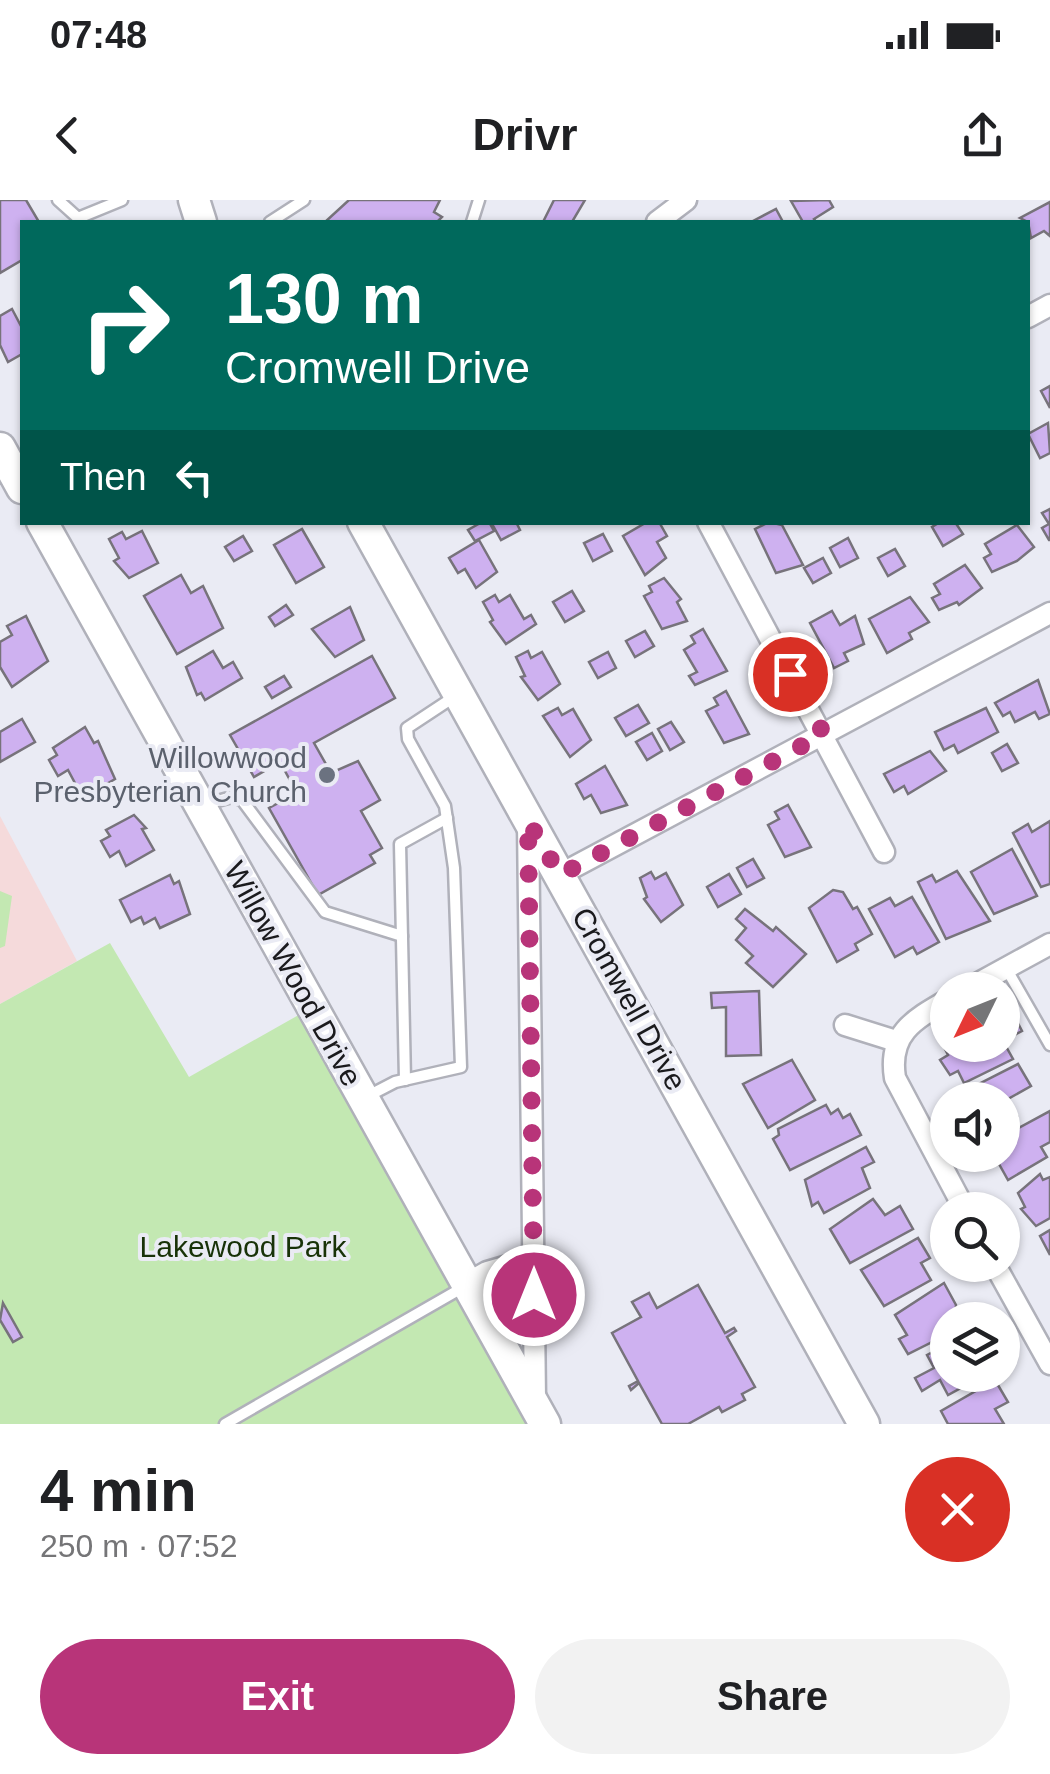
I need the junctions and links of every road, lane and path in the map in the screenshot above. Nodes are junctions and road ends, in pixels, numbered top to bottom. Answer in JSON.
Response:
{"nodes":[{"id":1,"x":58,"y":200,"type":"edge"},
{"id":2,"x":122,"y":200,"type":"edge"},
{"id":3,"x":181,"y":200,"type":"edge"},
{"id":4,"x":304,"y":200,"type":"edge"},
{"id":5,"x":686,"y":200,"type":"edge"},
{"id":6,"x":196,"y":220,"type":"edge"},
{"id":7,"x":273,"y":220,"type":"edge"},
{"id":8,"x":661,"y":220,"type":"edge"},
{"id":9,"x":0,"y":448,"type":"edge"},
{"id":10,"x":20,"y":484,"type":"edge"},
{"id":11,"x":44,"y":525,"type":"edge"},
{"id":12,"x":365,"y":525,"type":"edge"},
{"id":13,"x":710,"y":525,"type":"edge"},
{"id":14,"x":1050,"y":613,"type":"edge"},
{"id":15,"x":458,"y":694,"type":"junction"},
{"id":16,"x":824,"y":734,"type":"junction"},
{"id":17,"x":199,"y":806,"type":"junction"},
{"id":18,"x":447,"y":818,"type":"junction"},
{"id":19,"x":528,"y":821,"type":"junction"},
{"id":20,"x":884,"y":852,"type":"dead end"},
{"id":21,"x":560,"y":875,"type":"junction"},
{"id":22,"x":402,"y":936,"type":"junction"},
{"id":23,"x":1050,"y":944,"type":"edge"},
{"id":24,"x":1005,"y":968,"type":"junction"},
{"id":25,"x":998,"y":972,"type":"edge"},
{"id":26,"x":930,"y":1010,"type":"edge"},
{"id":27,"x":845,"y":1025,"type":"dead end"},
{"id":28,"x":896,"y":1041,"type":"junction"},
{"id":29,"x":1050,"y":1045,"type":"edge"},
{"id":30,"x":405,"y":1080,"type":"junction"},
{"id":31,"x":363,"y":1100,"type":"junction"},
{"id":32,"x":955,"y":1192,"type":"edge"},
{"id":33,"x":534,"y":1258,"type":"junction"},
{"id":34,"x":1004,"y":1282,"type":"edge"},
{"id":35,"x":466,"y":1284,"type":"junction"},
{"id":36,"x":1050,"y":1364,"type":"edge"},
{"id":37,"x":540,"y":1415,"type":"edge"},
{"id":38,"x":861,"y":1423,"type":"edge"},
{"id":39,"x":225,"y":1424,"type":"edge"}],
"edges":[{"from":1,"to":2,"type":"lane"},
{"from":3,"to":6,"type":"street"},
{"from":4,"to":7,"type":"lane"},
{"from":5,"to":8,"type":"street"},
{"from":9,"to":10,"type":"street"},
{"from":11,"to":17,"type":"street","name":"Willow Wood Drive"},
{"from":12,"to":15,"type":"street","name":"Cromwell Drive"},
{"from":13,"to":16,"type":"street"},
{"from":14,"to":16,"type":"street"},
{"from":15,"to":18,"type":"lane"},
{"from":15,"to":19,"type":"street","name":"Cromwell Drive"},
{"from":16,"to":20,"type":"street"},
{"from":16,"to":21,"type":"street"},
{"from":17,"to":22,"type":"lane"},
{"from":17,"to":31,"type":"street","name":"Willow Wood Drive"},
{"from":18,"to":22,"type":"lane"},
{"from":18,"to":30,"type":"lane"},
{"from":19,"to":21,"type":"street","name":"Cromwell Drive"},
{"from":19,"to":33,"type":"street"},
{"from":21,"to":38,"type":"street","name":"Cromwell Drive"},
{"from":22,"to":30,"type":"lane"},
{"from":23,"to":24,"type":"street"},
{"from":24,"to":25,"type":"street"},
{"from":24,"to":29,"type":"lane"},
{"from":26,"to":28,"type":"street"},
{"from":27,"to":28,"type":"street"},
{"from":28,"to":32,"type":"street"},
{"from":30,"to":31,"type":"lane"},
{"from":31,"to":35,"type":"street","name":"Willow Wood Drive"},
{"from":33,"to":35,"type":"street"},
{"from":33,"to":37,"type":"street"},
{"from":34,"to":36,"type":"street"},
{"from":35,"to":37,"type":"street","name":"Willow Wood Drive"},
{"from":35,"to":39,"type":"lane"}]}
